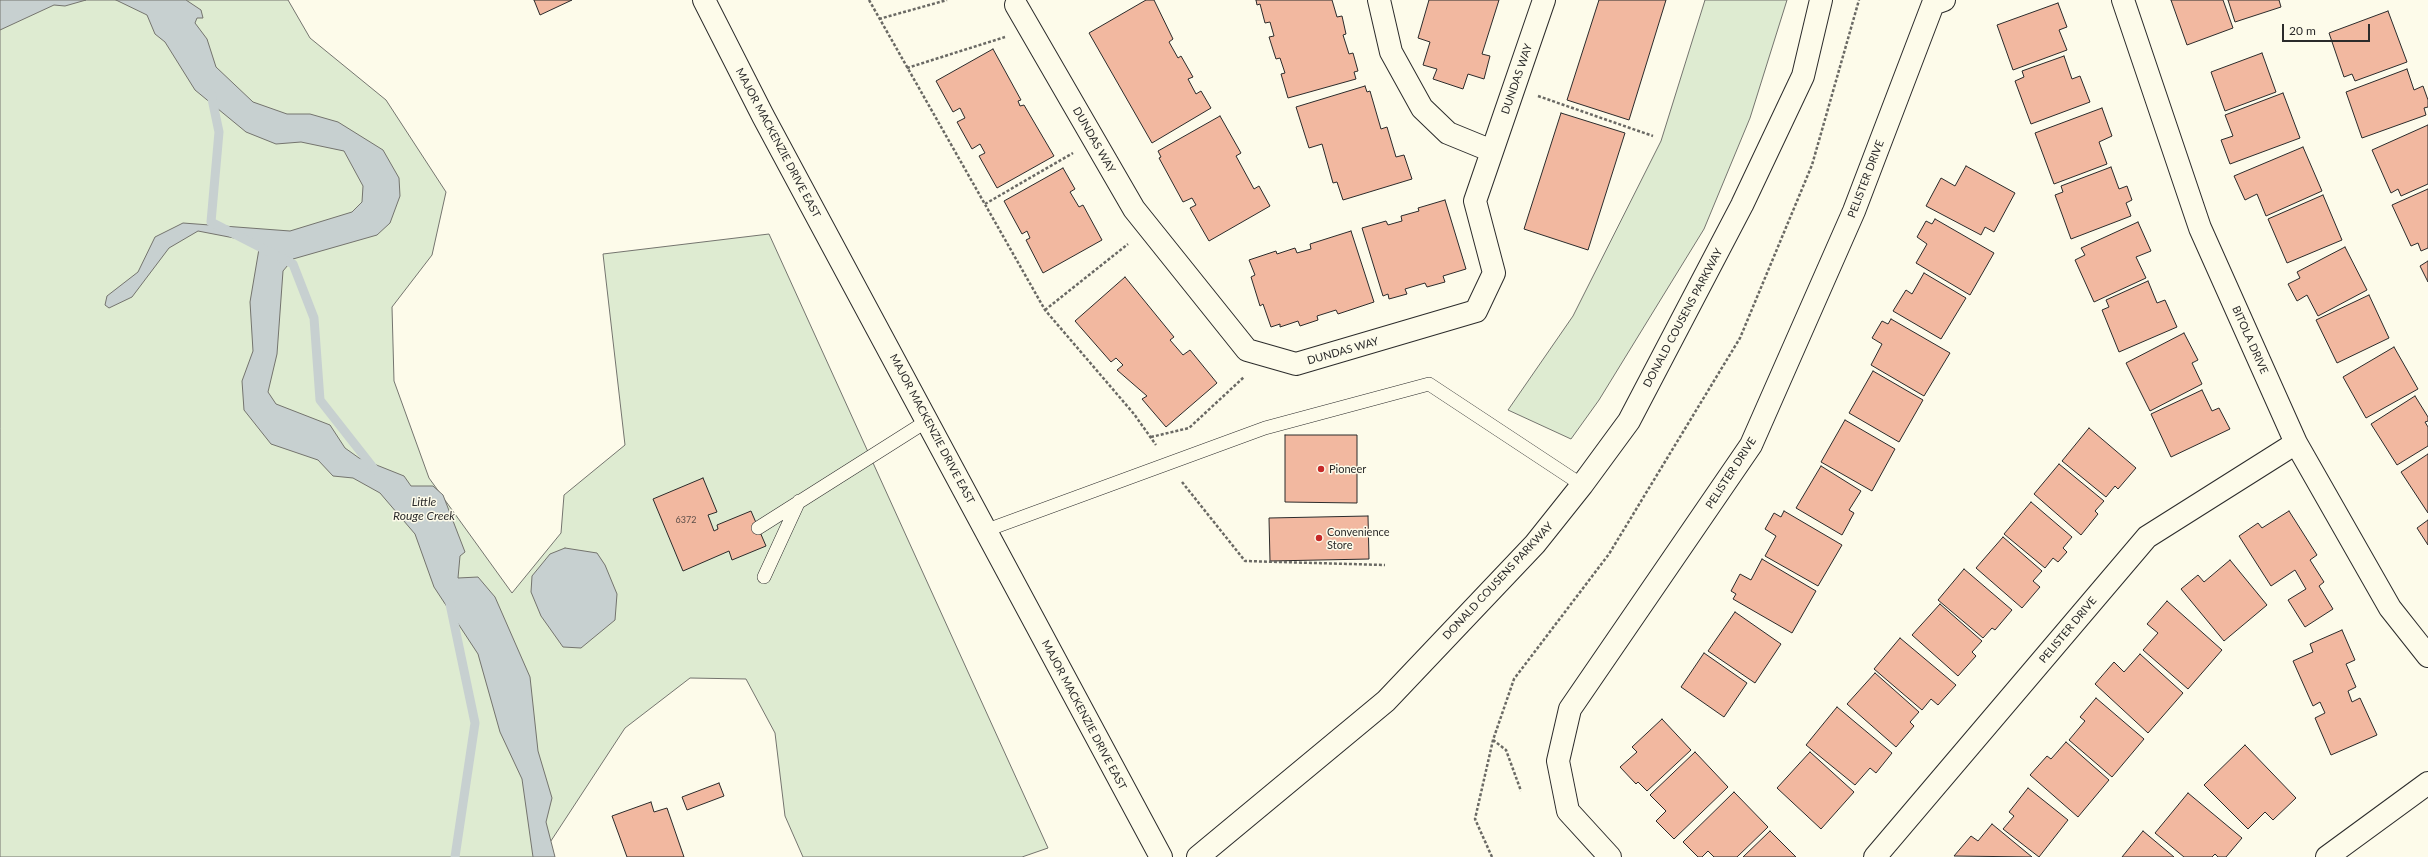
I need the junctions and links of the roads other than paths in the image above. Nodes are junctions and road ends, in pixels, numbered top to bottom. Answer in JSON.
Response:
{"nodes":[{"id":1,"x":704,"y":0,"type":"edge"},
{"id":2,"x":1379,"y":0,"type":"edge"},
{"id":3,"x":1544,"y":0,"type":"edge"},
{"id":4,"x":1821,"y":0,"type":"edge"},
{"id":5,"x":1944,"y":0,"type":"edge"},
{"id":6,"x":2123,"y":0,"type":"edge"},
{"id":7,"x":1021,"y":2,"type":"edge"},
{"id":8,"x":1492,"y":151,"type":"junction"},
{"id":9,"x":927,"y":421,"type":"junction"},
{"id":10,"x":2296,"y":443,"type":"junction"},
{"id":11,"x":1582,"y":485,"type":"junction"},
{"id":12,"x":799,"y":502,"type":"junction"},
{"id":13,"x":758,"y":528,"type":"dead end"},
{"id":14,"x":987,"y":530,"type":"junction"},
{"id":15,"x":764,"y":577,"type":"dead end"},
{"id":16,"x":2428,"y":656,"type":"edge"},
{"id":17,"x":2428,"y":782,"type":"edge"},
{"id":18,"x":1161,"y":857,"type":"edge"},
{"id":19,"x":1198,"y":857,"type":"edge"},
{"id":20,"x":1610,"y":857,"type":"edge"},
{"id":21,"x":1875,"y":857,"type":"edge"},
{"id":22,"x":2327,"y":857,"type":"edge"}],
"edges":[{"from":1,"to":9,"type":"street","name":"MAJOR MACKENZIE DRIVE EAST"},
{"from":2,"to":8,"type":"street"},
{"from":3,"to":8,"type":"street","name":"DUNDAS WAY"},
{"from":4,"to":11,"type":"street","name":"DONALD COUSENS PARKWAY"},
{"from":5,"to":20,"type":"street","name":"PELISTER DRIVE"},
{"from":6,"to":10,"type":"street","name":"BITOLA DRIVE"},
{"from":7,"to":8,"type":"street","name":"DUNDAS WAY"},
{"from":9,"to":12,"type":"lane"},
{"from":9,"to":14,"type":"street","name":"MAJOR MACKENZIE DRIVE EAST"},
{"from":10,"to":16,"type":"street","name":"BITOLA DRIVE"},
{"from":10,"to":21,"type":"street","name":"PELISTER DRIVE"},
{"from":11,"to":14,"type":"lane"},
{"from":11,"to":19,"type":"street","name":"DONALD COUSENS PARKWAY"},
{"from":12,"to":13,"type":"lane"},
{"from":12,"to":15,"type":"lane"},
{"from":14,"to":18,"type":"street","name":"MAJOR MACKENZIE DRIVE EAST"},
{"from":17,"to":22,"type":"street"}]}
